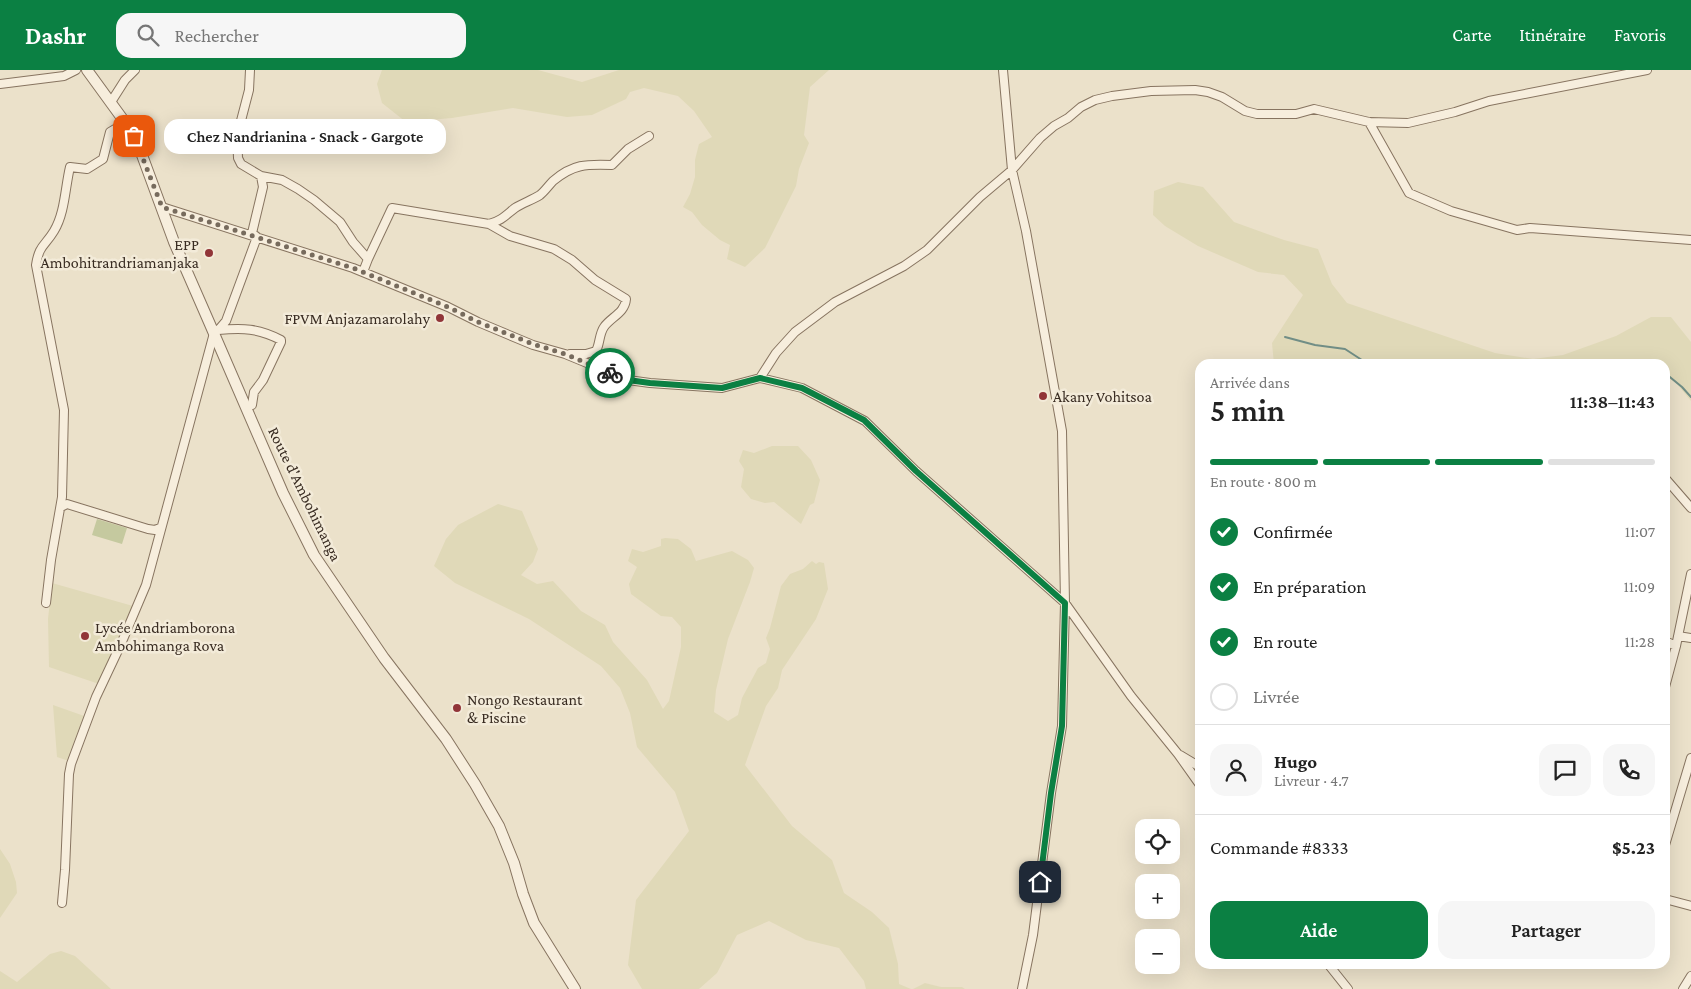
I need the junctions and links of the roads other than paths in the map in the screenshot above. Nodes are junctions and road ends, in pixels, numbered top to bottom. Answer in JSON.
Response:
{"nodes":[{"id":1,"x":76,"y":70,"type":"edge"},
{"id":2,"x":87,"y":70,"type":"edge"},
{"id":3,"x":135,"y":70,"type":"edge"},
{"id":4,"x":250,"y":70,"type":"edge"},
{"id":5,"x":1003,"y":70,"type":"edge"},
{"id":6,"x":1647,"y":70,"type":"edge"},
{"id":7,"x":0,"y":84,"type":"edge"},
{"id":8,"x":111,"y":102,"type":"junction"},
{"id":9,"x":1369,"y":122,"type":"junction"},
{"id":10,"x":125,"y":123,"type":"junction"},
{"id":11,"x":649,"y":136,"type":"dead end"},
{"id":12,"x":1012,"y":170,"type":"junction"},
{"id":13,"x":261,"y":176,"type":"junction"},
{"id":14,"x":162,"y":207,"type":"junction"},
{"id":15,"x":489,"y":224,"type":"junction"},
{"id":16,"x":257,"y":237,"type":"junction"},
{"id":17,"x":1691,"y":240,"type":"edge"},
{"id":18,"x":368,"y":259,"type":"junction"},
{"id":19,"x":363,"y":272,"type":"junction"},
{"id":20,"x":216,"y":332,"type":"junction"},
{"id":21,"x":565,"y":354,"type":"junction"},
{"id":22,"x":760,"y":378,"type":"junction"},
{"id":23,"x":252,"y":404,"type":"dead end"},
{"id":24,"x":1670,"y":484,"type":"edge"},
{"id":25,"x":61,"y":507,"type":"junction"},
{"id":26,"x":1691,"y":508,"type":"edge"},
{"id":27,"x":160,"y":528,"type":"junction"},
{"id":28,"x":1691,"y":574,"type":"edge"},
{"id":29,"x":46,"y":603,"type":"dead end"},
{"id":30,"x":1065,"y":603,"type":"junction"},
{"id":31,"x":1678,"y":636,"type":"junction"},
{"id":32,"x":1691,"y":638,"type":"edge"},
{"id":33,"x":1670,"y":644,"type":"edge"},
{"id":34,"x":1676,"y":646,"type":"junction"},
{"id":35,"x":1670,"y":668,"type":"edge"},
{"id":36,"x":1178,"y":754,"type":"junction"},
{"id":37,"x":1691,"y":758,"type":"edge"},
{"id":38,"x":1195,"y":764,"type":"edge"},
{"id":39,"x":1195,"y":778,"type":"edge"},
{"id":40,"x":1670,"y":828,"type":"edge"},
{"id":41,"x":1670,"y":900,"type":"edge"},
{"id":42,"x":62,"y":903,"type":"dead end"},
{"id":43,"x":1691,"y":906,"type":"edge"},
{"id":44,"x":1332,"y":969,"type":"edge"},
{"id":45,"x":1691,"y":976,"type":"edge"},
{"id":46,"x":575,"y":989,"type":"edge"},
{"id":47,"x":1022,"y":989,"type":"edge"},
{"id":48,"x":1348,"y":989,"type":"edge"},
{"id":49,"x":1683,"y":989,"type":"edge"}],
"edges":[{"from":1,"to":7,"type":"street"},
{"from":2,"to":8,"type":"street","name":"Route d'Ambohimanga"},
{"from":3,"to":8,"type":"street"},
{"from":4,"to":13,"type":"street"},
{"from":5,"to":12,"type":"street"},
{"from":6,"to":9,"type":"street"},
{"from":8,"to":10,"type":"street","name":"Route d'Ambohimanga"},
{"from":9,"to":12,"type":"street"},
{"from":9,"to":17,"type":"street"},
{"from":10,"to":14,"type":"street","name":"Route d'Ambohimanga"},
{"from":10,"to":25,"type":"street"},
{"from":11,"to":15,"type":"street"},
{"from":12,"to":22,"type":"street"},
{"from":12,"to":30,"type":"street"},
{"from":13,"to":16,"type":"street"},
{"from":13,"to":18,"type":"street"},
{"from":14,"to":16,"type":"street"},
{"from":14,"to":20,"type":"street","name":"Route d'Ambohimanga"},
{"from":15,"to":18,"type":"street"},
{"from":15,"to":21,"type":"street"},
{"from":16,"to":19,"type":"street"},
{"from":16,"to":20,"type":"street"},
{"from":18,"to":19,"type":"street"},
{"from":19,"to":21,"type":"street"},
{"from":20,"to":23,"type":"street"},
{"from":20,"to":27,"type":"street"},
{"from":20,"to":46,"type":"street","name":"Route d'Ambohimanga"},
{"from":21,"to":22,"type":"street"},
{"from":22,"to":30,"type":"street"},
{"from":24,"to":26,"type":"street"},
{"from":25,"to":27,"type":"street"},
{"from":25,"to":29,"type":"street"},
{"from":27,"to":42,"type":"street"},
{"from":28,"to":31,"type":"street"},
{"from":30,"to":36,"type":"street"},
{"from":30,"to":47,"type":"street"},
{"from":31,"to":32,"type":"street"},
{"from":31,"to":34,"type":"street"},
{"from":33,"to":34,"type":"street"},
{"from":34,"to":35,"type":"street"},
{"from":36,"to":38,"type":"street"},
{"from":36,"to":39,"type":"street"},
{"from":37,"to":40,"type":"street"},
{"from":41,"to":43,"type":"street"},
{"from":44,"to":48,"type":"street"},
{"from":45,"to":49,"type":"street"}]}
